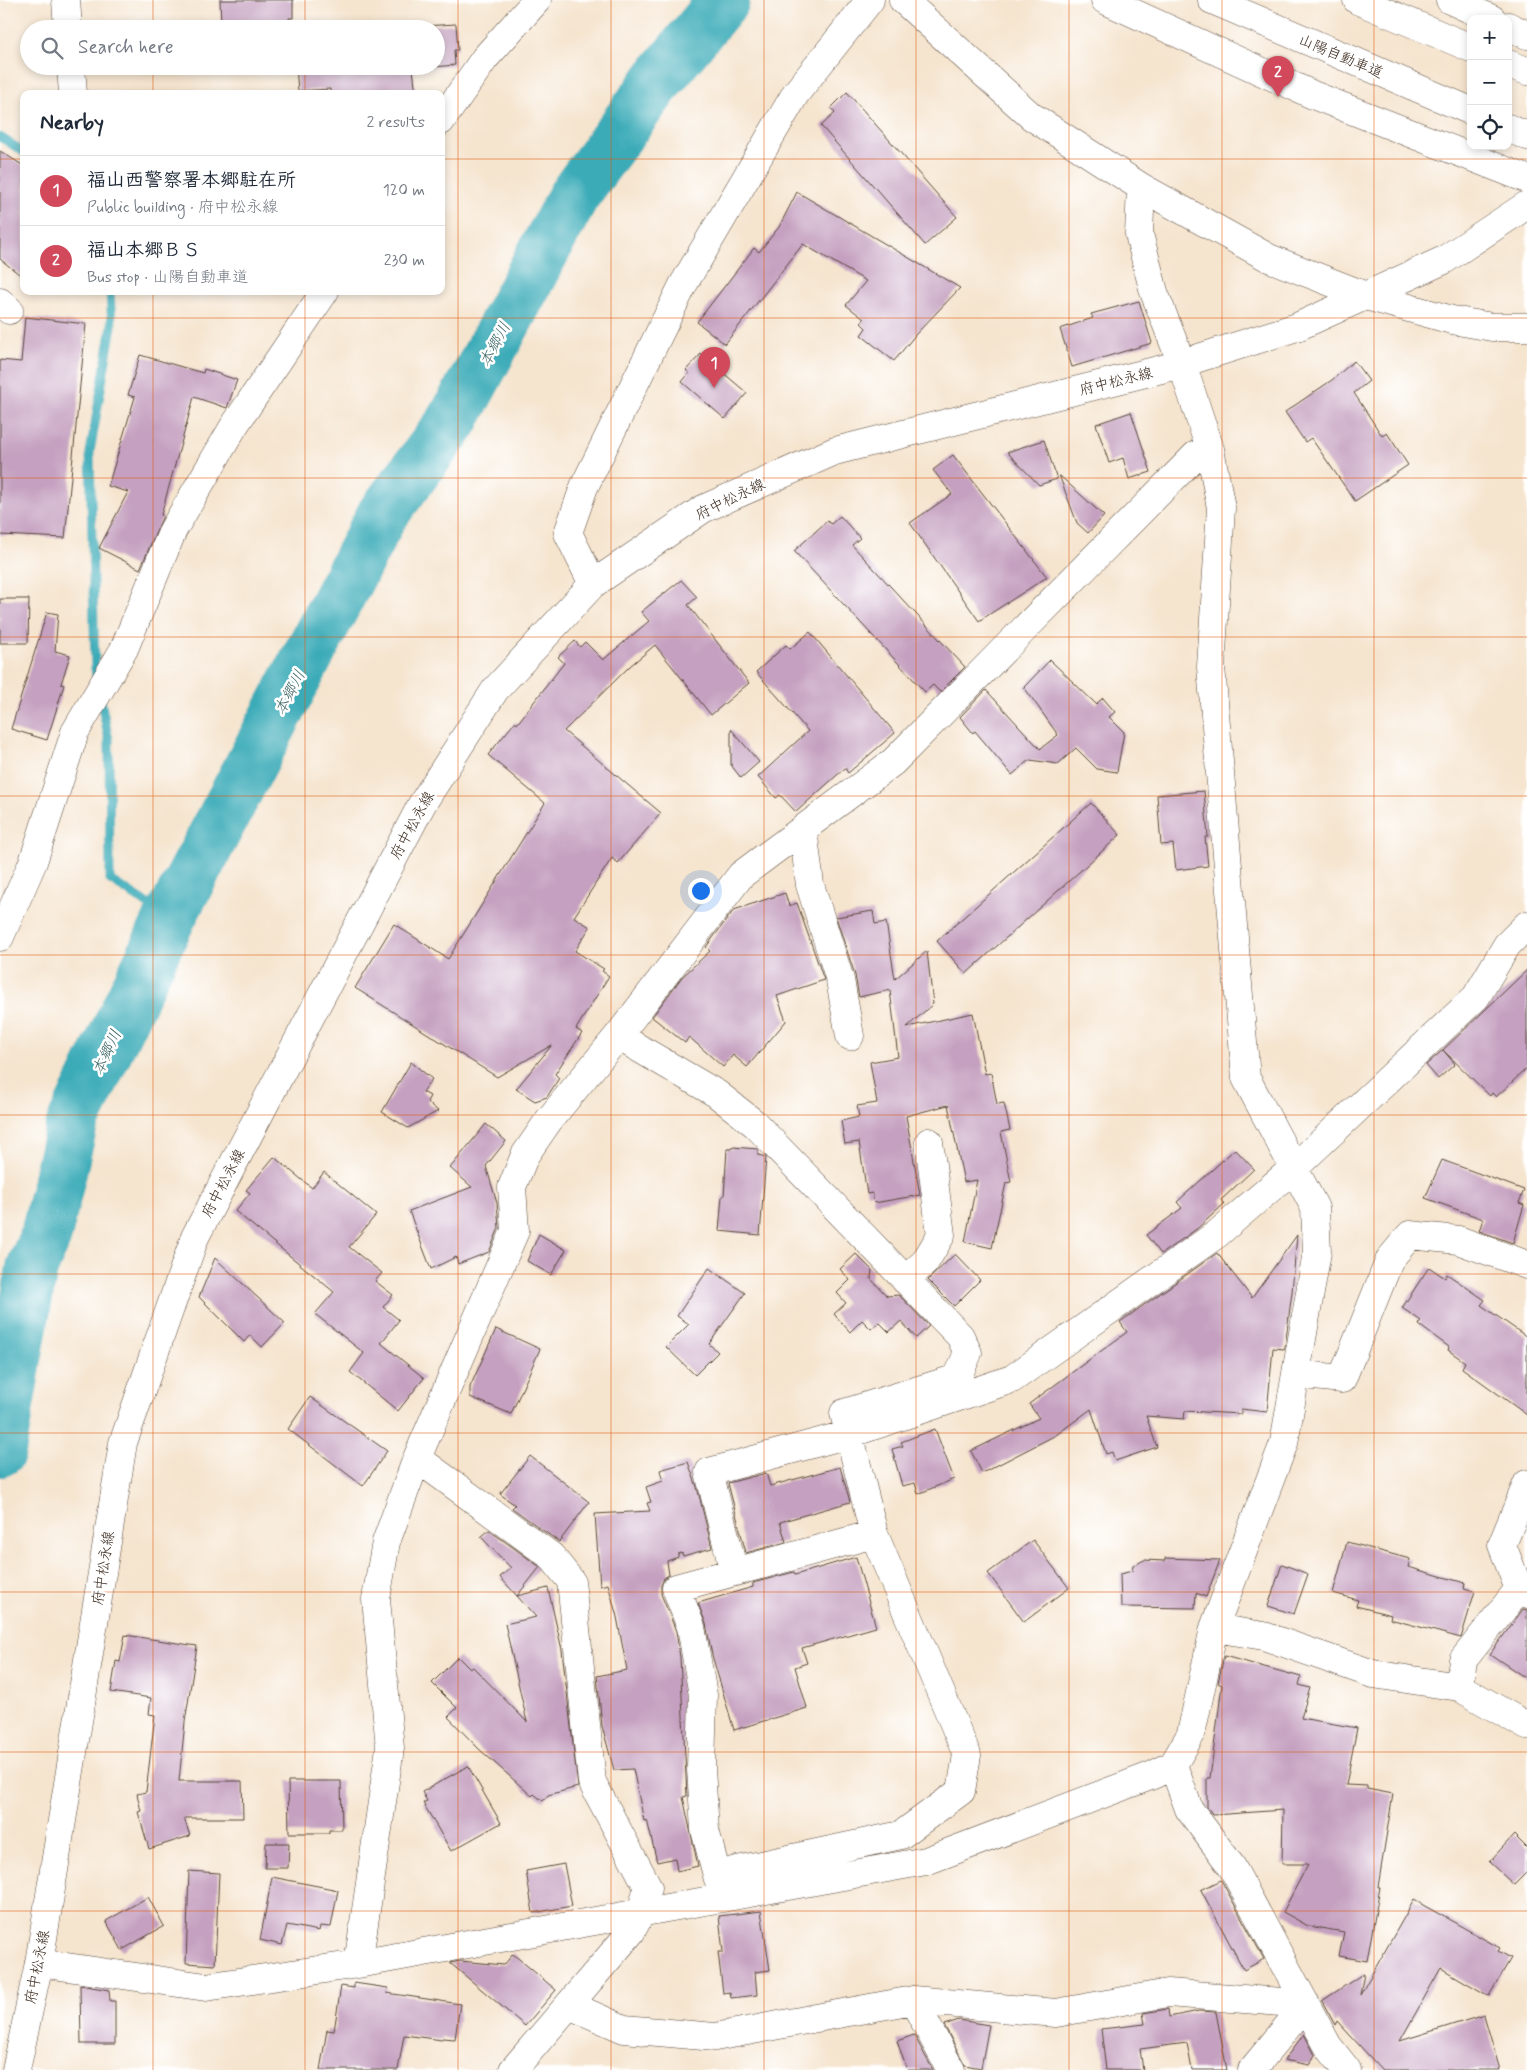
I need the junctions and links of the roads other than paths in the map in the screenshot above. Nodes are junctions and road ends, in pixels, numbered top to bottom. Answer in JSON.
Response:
{"nodes":[{"id":1,"x":66,"y":0,"type":"edge"},
{"id":2,"x":537,"y":0,"type":"edge"},
{"id":3,"x":870,"y":0,"type":"edge"},
{"id":4,"x":903,"y":0,"type":"edge"},
{"id":5,"x":1105,"y":0,"type":"edge"},
{"id":6,"x":1212,"y":0,"type":"edge"},
{"id":7,"x":1357,"y":0,"type":"edge"},
{"id":8,"x":1450,"y":0,"type":"edge"},
{"id":9,"x":1483,"y":15,"type":"edge"},
{"id":10,"x":67,"y":20,"type":"edge"},
{"id":11,"x":1512,"y":28,"type":"edge"},
{"id":12,"x":1527,"y":35,"type":"edge"},
{"id":13,"x":1467,"y":46,"type":"edge"},
{"id":14,"x":1512,"y":65,"type":"edge"},
{"id":15,"x":1527,"y":71,"type":"edge"},
{"id":16,"x":72,"y":75,"type":"edge"},
{"id":17,"x":73,"y":90,"type":"edge"},
{"id":18,"x":1467,"y":109,"type":"edge"},
{"id":19,"x":445,"y":114,"type":"edge"},
{"id":20,"x":1512,"y":130,"type":"edge"},
{"id":21,"x":1527,"y":136,"type":"edge"},
{"id":22,"x":1521,"y":177,"type":"edge"},
{"id":23,"x":1141,"y":187,"type":"junction"},
{"id":24,"x":1527,"y":205,"type":"edge"},
{"id":25,"x":322,"y":295,"type":"edge"},
{"id":26,"x":1366,"y":296,"type":"junction"},
{"id":27,"x":1527,"y":327,"type":"edge"},
{"id":28,"x":1182,"y":364,"type":"junction"},
{"id":29,"x":1210,"y":449,"type":"junction"},
{"id":30,"x":593,"y":584,"type":"junction"},
{"id":31,"x":803,"y":829,"type":"junction"},
{"id":32,"x":1527,"y":925,"type":"edge"},
{"id":33,"x":0,"y":937,"type":"edge"},
{"id":34,"x":618,"y":1036,"type":"junction"},
{"id":35,"x":850,"y":1036,"type":"dead end"},
{"id":36,"x":930,"y":1142,"type":"dead end"},
{"id":37,"x":1294,"y":1168,"type":"junction"},
{"id":38,"x":1527,"y":1265,"type":"edge"},
{"id":39,"x":905,"y":1280,"type":"junction"},
{"id":40,"x":1296,"y":1374,"type":"junction"},
{"id":41,"x":849,"y":1434,"type":"junction"},
{"id":42,"x":417,"y":1458,"type":"junction"},
{"id":43,"x":1527,"y":1484,"type":"edge"},
{"id":44,"x":874,"y":1534,"type":"junction"},
{"id":45,"x":734,"y":1572,"type":"junction"},
{"id":46,"x":1523,"y":1592,"type":"edge"},
{"id":47,"x":1214,"y":1628,"type":"junction"},
{"id":48,"x":1459,"y":1687,"type":"junction"},
{"id":49,"x":1527,"y":1726,"type":"edge"},
{"id":50,"x":1173,"y":1765,"type":"junction"},
{"id":51,"x":723,"y":1898,"type":"junction"},
{"id":52,"x":641,"y":1913,"type":"junction"},
{"id":53,"x":39,"y":1963,"type":"junction"},
{"id":54,"x":358,"y":1964,"type":"junction"},
{"id":55,"x":914,"y":2000,"type":"junction"},
{"id":56,"x":1306,"y":2004,"type":"junction"},
{"id":57,"x":568,"y":2005,"type":"junction"},
{"id":58,"x":16,"y":2070,"type":"edge"},
{"id":59,"x":513,"y":2070,"type":"edge"},
{"id":60,"x":951,"y":2070,"type":"edge"},
{"id":61,"x":1252,"y":2070,"type":"edge"},
{"id":62,"x":1348,"y":2070,"type":"edge"}],
"edges":[{"from":1,"to":10,"type":"main road"},
{"from":2,"to":19,"type":"main road"},
{"from":3,"to":30,"type":"main road"},
{"from":4,"to":23,"type":"main road"},
{"from":5,"to":22,"type":"main road"},
{"from":6,"to":18,"type":"main road","name":"山陽自動車道"},
{"from":7,"to":13,"type":"main road"},
{"from":8,"to":9,"type":"main road"},
{"from":11,"to":12,"type":"main road"},
{"from":14,"to":15,"type":"main road"},
{"from":16,"to":17,"type":"main road"},
{"from":20,"to":21,"type":"main road"},
{"from":23,"to":26,"type":"main road"},
{"from":23,"to":28,"type":"main road"},
{"from":24,"to":26,"type":"main road","name":"府中松永線"},
{"from":25,"to":33,"type":"main road"},
{"from":26,"to":27,"type":"main road"},
{"from":26,"to":28,"type":"main road","name":"府中松永線"},
{"from":28,"to":29,"type":"main road"},
{"from":28,"to":30,"type":"main road","name":"府中松永線"},
{"from":29,"to":31,"type":"main road"},
{"from":29,"to":37,"type":"main road"},
{"from":30,"to":53,"type":"main road","name":"府中松永線"},
{"from":31,"to":34,"type":"main road"},
{"from":31,"to":35,"type":"main road"},
{"from":32,"to":37,"type":"main road"},
{"from":34,"to":39,"type":"main road"},
{"from":34,"to":42,"type":"main road"},
{"from":36,"to":39,"type":"main road"},
{"from":37,"to":40,"type":"main road"},
{"from":37,"to":41,"type":"main road"},
{"from":38,"to":40,"type":"main road"},
{"from":39,"to":41,"type":"main road"},
{"from":40,"to":47,"type":"main road"},
{"from":41,"to":44,"type":"main road"},
{"from":41,"to":45,"type":"main road"},
{"from":42,"to":52,"type":"main road"},
{"from":42,"to":54,"type":"main road"},
{"from":43,"to":46,"type":"main road"},
{"from":44,"to":45,"type":"main road"},
{"from":44,"to":51,"type":"main road"},
{"from":45,"to":51,"type":"main road"},
{"from":46,"to":48,"type":"main road"},
{"from":47,"to":48,"type":"main road"},
{"from":47,"to":50,"type":"main road"},
{"from":48,"to":49,"type":"main road"},
{"from":50,"to":51,"type":"main road"},
{"from":50,"to":56,"type":"main road"},
{"from":51,"to":52,"type":"main road"},
{"from":52,"to":54,"type":"main road"},
{"from":52,"to":57,"type":"main road"},
{"from":53,"to":54,"type":"main road"},
{"from":53,"to":58,"type":"main road","name":"府中松永線"},
{"from":55,"to":56,"type":"main road"},
{"from":55,"to":57,"type":"main road"},
{"from":55,"to":60,"type":"main road"},
{"from":56,"to":61,"type":"main road"},
{"from":56,"to":62,"type":"main road"},
{"from":57,"to":59,"type":"main road"}]}
